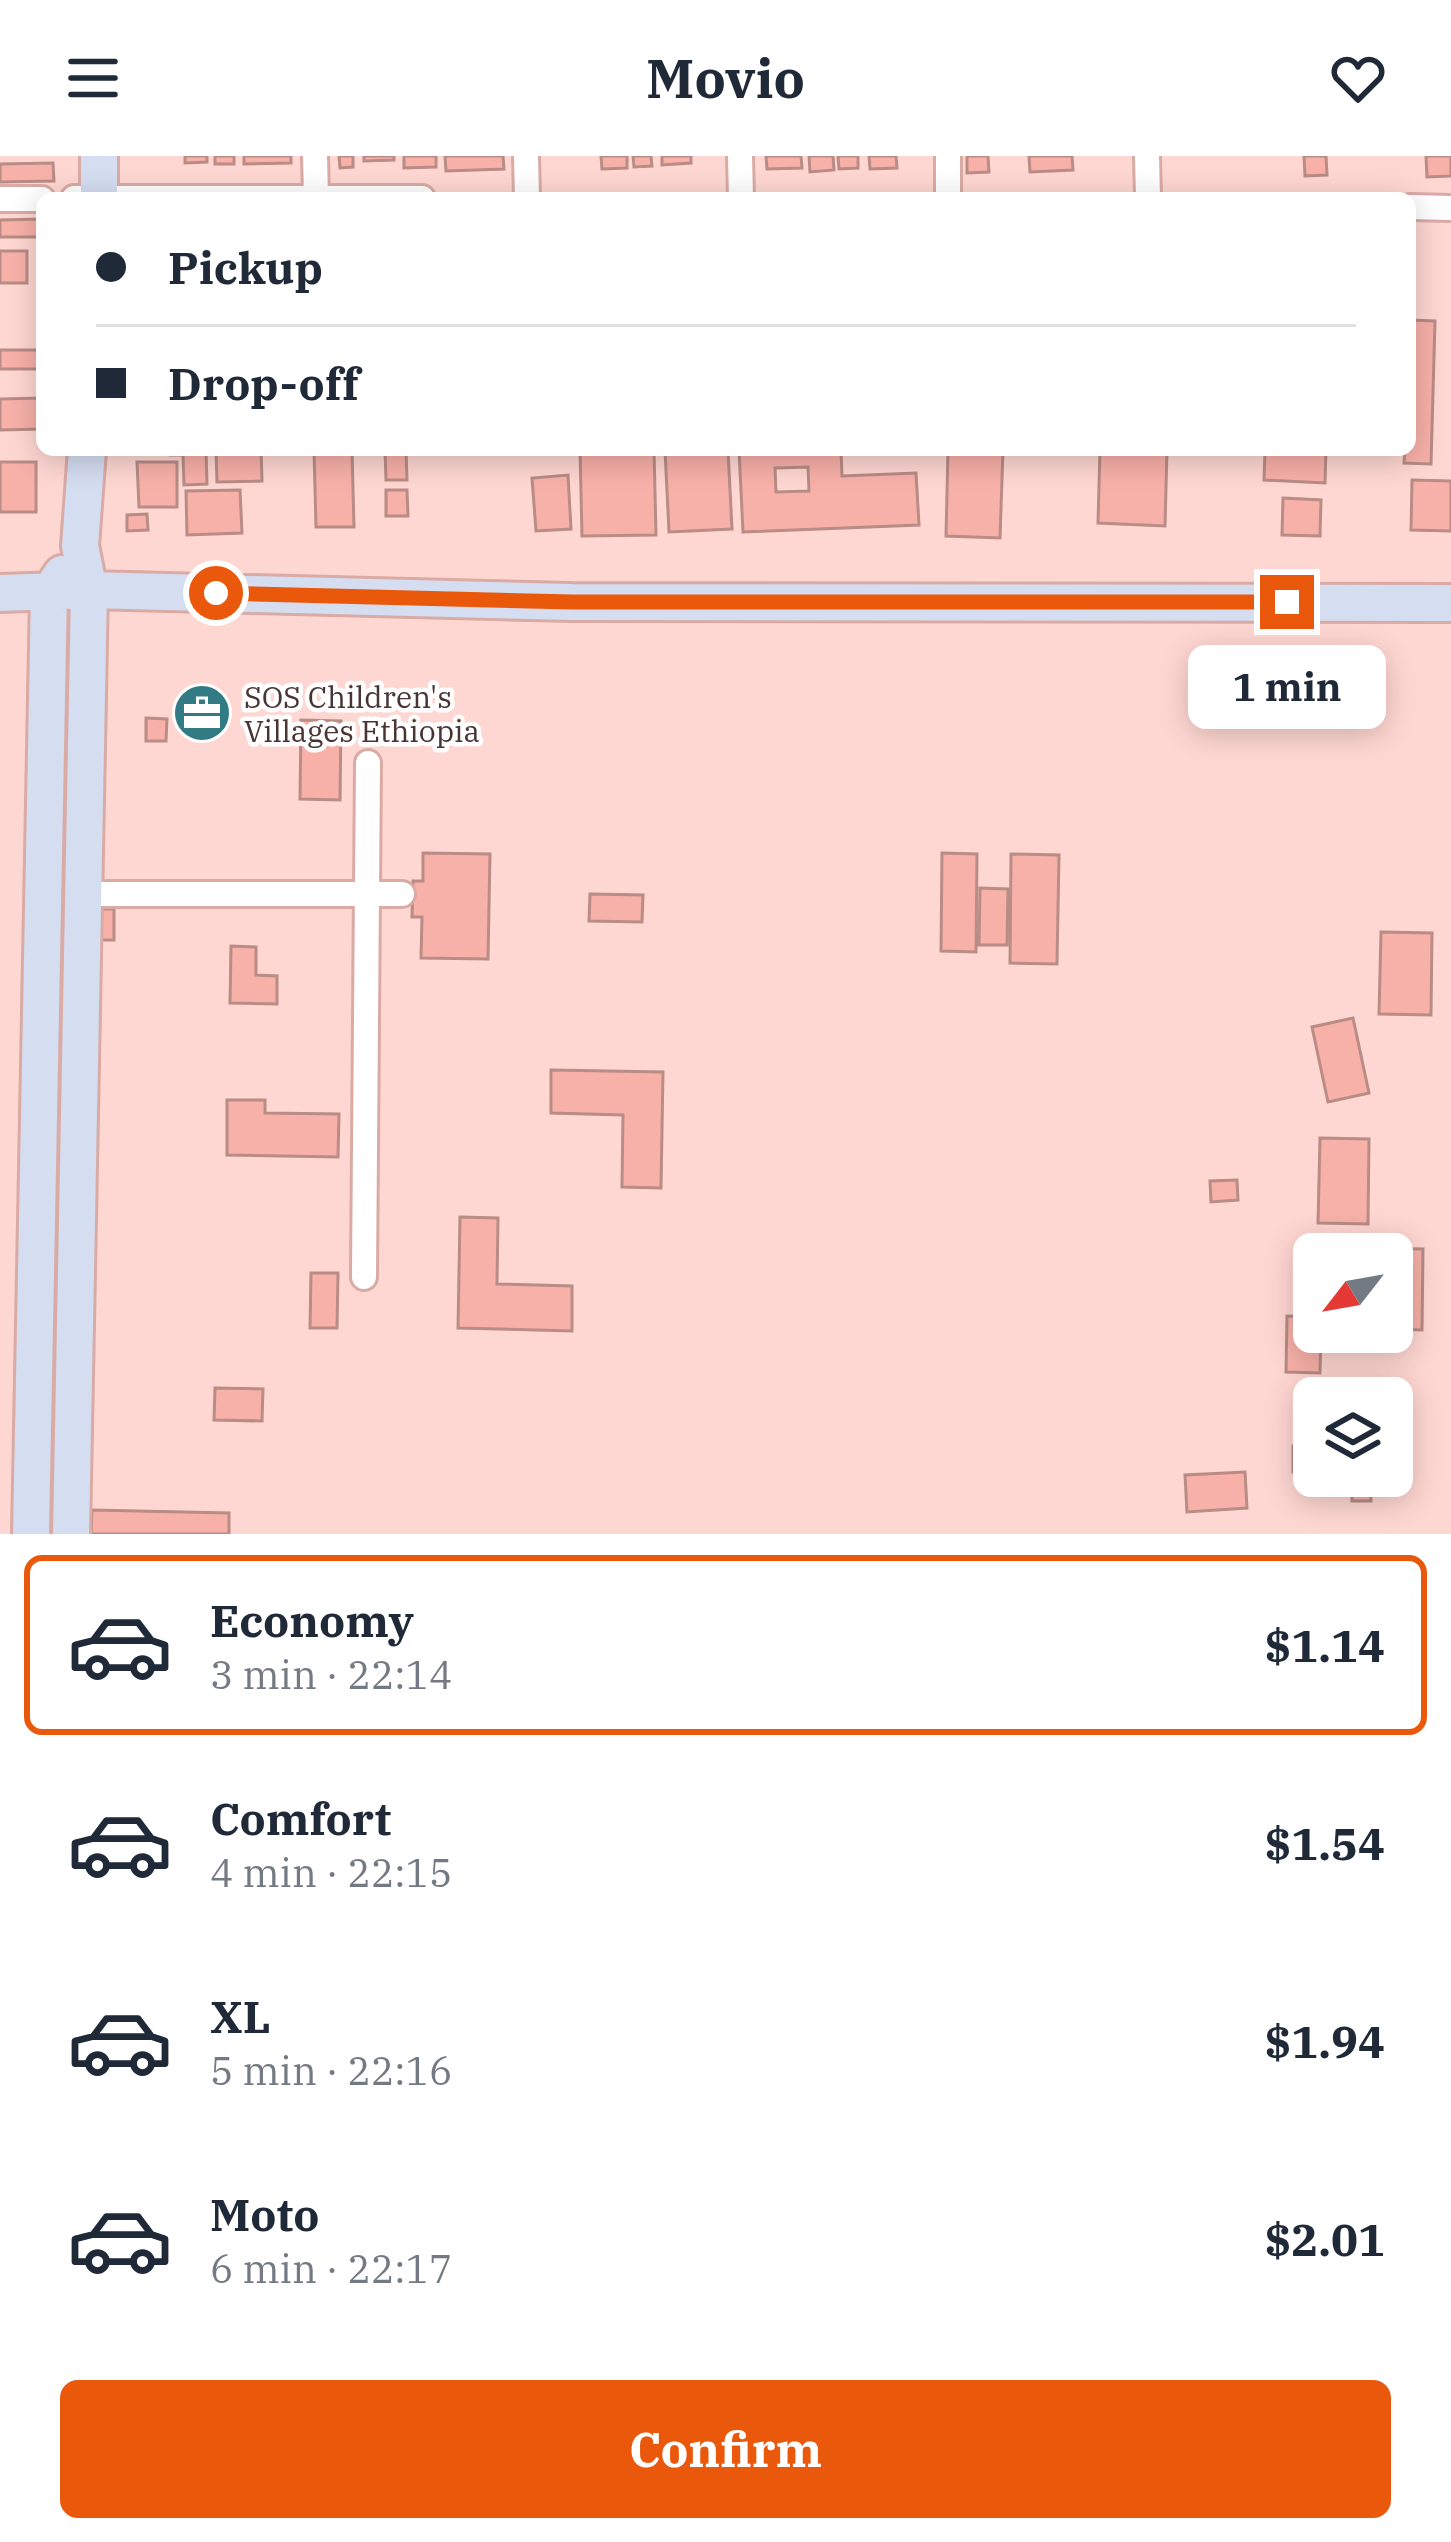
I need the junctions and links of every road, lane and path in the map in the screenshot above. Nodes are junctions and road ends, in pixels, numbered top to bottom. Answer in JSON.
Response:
{"nodes":[{"id":1,"x":99,"y":156,"type":"edge"},
{"id":2,"x":315,"y":156,"type":"edge"},
{"id":3,"x":526,"y":156,"type":"edge"},
{"id":4,"x":740,"y":156,"type":"edge"},
{"id":5,"x":948,"y":156,"type":"edge"},
{"id":6,"x":1147,"y":156,"type":"edge"},
{"id":7,"x":99,"y":192,"type":"edge"},
{"id":8,"x":316,"y":192,"type":"edge"},
{"id":9,"x":527,"y":192,"type":"edge"},
{"id":10,"x":741,"y":192,"type":"edge"},
{"id":11,"x":948,"y":192,"type":"edge"},
{"id":12,"x":1148,"y":192,"type":"edge"},
{"id":13,"x":0,"y":199,"type":"edge"},
{"id":14,"x":36,"y":199,"type":"edge"},
{"id":15,"x":1416,"y":207,"type":"edge"},
{"id":16,"x":1451,"y":208,"type":"edge"},
{"id":17,"x":87,"y":456,"type":"edge"},
{"id":18,"x":80,"y":546,"type":"junction"},
{"id":19,"x":89,"y":590,"type":"junction"},
{"id":20,"x":0,"y":592,"type":"edge"},
{"id":21,"x":49,"y":593,"type":"junction"},
{"id":22,"x":1451,"y":603,"type":"edge"},
{"id":23,"x":368,"y":763,"type":"dead end"},
{"id":24,"x":368,"y":894,"type":"junction"},
{"id":25,"x":402,"y":894,"type":"dead end"},
{"id":26,"x":84,"y":895,"type":"junction"},
{"id":27,"x":364,"y":1276,"type":"dead end"},
{"id":28,"x":31,"y":1534,"type":"edge"},
{"id":29,"x":70,"y":1534,"type":"edge"}],
"edges":[{"from":1,"to":7,"type":"street"},
{"from":2,"to":8,"type":"street"},
{"from":3,"to":9,"type":"street"},
{"from":4,"to":10,"type":"street"},
{"from":5,"to":11,"type":"street"},
{"from":6,"to":12,"type":"street"},
{"from":13,"to":14,"type":"street"},
{"from":15,"to":16,"type":"street"},
{"from":17,"to":18,"type":"street"},
{"from":18,"to":19,"type":"street"},
{"from":18,"to":21,"type":"street"},
{"from":19,"to":21,"type":"street"},
{"from":19,"to":22,"type":"street"},
{"from":19,"to":26,"type":"street"},
{"from":20,"to":21,"type":"street"},
{"from":21,"to":28,"type":"street"},
{"from":23,"to":24,"type":"street"},
{"from":24,"to":25,"type":"street"},
{"from":24,"to":26,"type":"street"},
{"from":24,"to":27,"type":"street"},
{"from":26,"to":29,"type":"street"}]}
